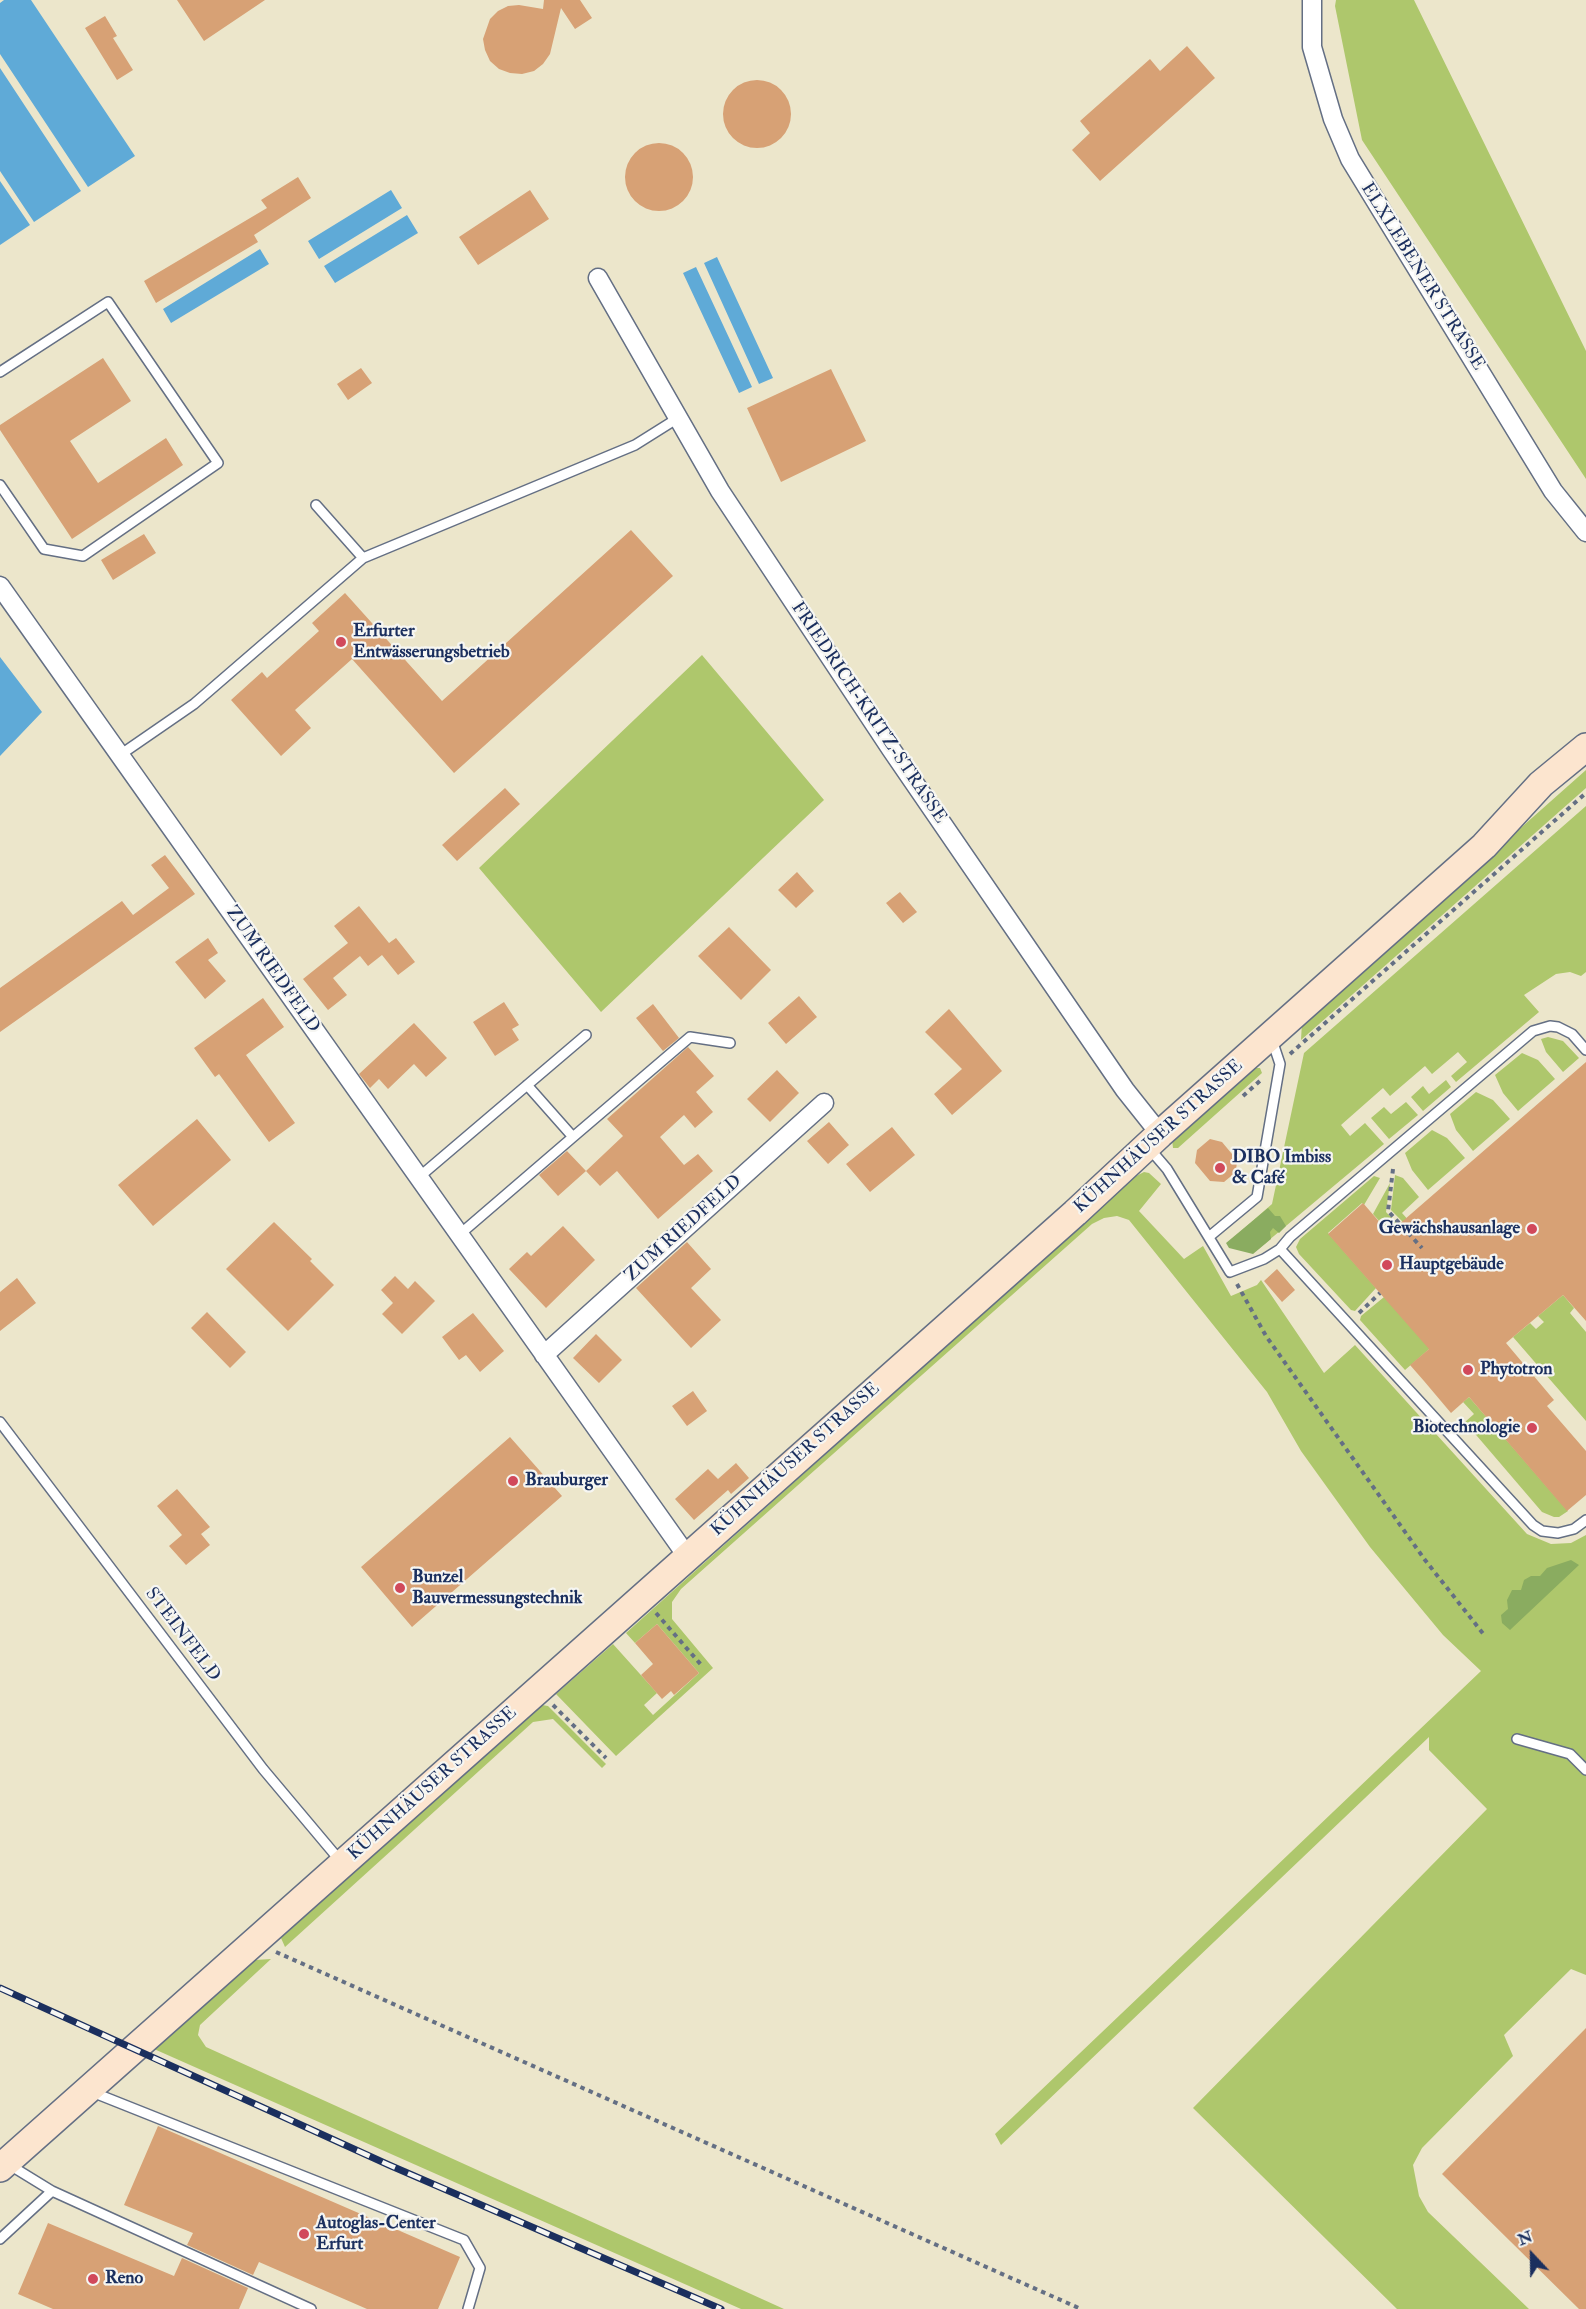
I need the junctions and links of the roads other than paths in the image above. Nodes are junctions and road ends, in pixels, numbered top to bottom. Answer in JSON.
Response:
{"nodes":[{"id":1,"x":1312,"y":0,"type":"edge"},
{"id":2,"x":598,"y":278,"type":"dead end"},
{"id":3,"x":0,"y":372,"type":"edge"},
{"id":4,"x":678,"y":418,"type":"junction"},
{"id":5,"x":0,"y":485,"type":"edge"},
{"id":6,"x":316,"y":505,"type":"dead end"},
{"id":7,"x":1586,"y":532,"type":"edge"},
{"id":8,"x":363,"y":558,"type":"junction"},
{"id":9,"x":0,"y":586,"type":"edge"},
{"id":10,"x":1586,"y":747,"type":"edge"},
{"id":11,"x":120,"y":755,"type":"junction"},
{"id":12,"x":586,"y":1035,"type":"dead end"},
{"id":13,"x":1268,"y":1038,"type":"junction"},
{"id":14,"x":730,"y":1043,"type":"dead end"},
{"id":15,"x":1586,"y":1050,"type":"edge"},
{"id":16,"x":527,"y":1085,"type":"junction"},
{"id":17,"x":824,"y":1103,"type":"dead end"},
{"id":18,"x":573,"y":1137,"type":"junction"},
{"id":19,"x":1154,"y":1140,"type":"junction"},
{"id":20,"x":418,"y":1178,"type":"junction"},
{"id":21,"x":459,"y":1235,"type":"junction"},
{"id":22,"x":1210,"y":1236,"type":"junction"},
{"id":23,"x":1280,"y":1249,"type":"junction"},
{"id":24,"x":544,"y":1355,"type":"junction"},
{"id":25,"x":0,"y":1422,"type":"edge"},
{"id":26,"x":1586,"y":1520,"type":"edge"},
{"id":27,"x":687,"y":1556,"type":"junction"},
{"id":28,"x":1516,"y":1739,"type":"dead end"},
{"id":29,"x":1586,"y":1770,"type":"edge"},
{"id":30,"x":343,"y":1864,"type":"junction"},
{"id":31,"x":89,"y":2091,"type":"junction"},
{"id":32,"x":2,"y":2163,"type":"edge"},
{"id":33,"x":52,"y":2191,"type":"junction"},
{"id":34,"x":0,"y":2239,"type":"edge"},
{"id":35,"x":311,"y":2309,"type":"edge"},
{"id":36,"x":468,"y":2309,"type":"edge"}],
"edges":[{"from":1,"to":7,"type":"street","name":"ELXLEBENER STRASSE"},
{"from":2,"to":4,"type":"street","name":"FRIEDRICH-KRITZ-STRASSE"},
{"from":3,"to":5,"type":"lane"},
{"from":4,"to":8,"type":"lane"},
{"from":4,"to":19,"type":"street","name":"FRIEDRICH-KRITZ-STRASSE"},
{"from":6,"to":8,"type":"lane"},
{"from":8,"to":11,"type":"lane"},
{"from":9,"to":11,"type":"street","name":"ZUM RIEDFELD"},
{"from":10,"to":13,"type":"street","name":"KÜHNHÄUSER STRASSE"},
{"from":11,"to":20,"type":"street","name":"ZUM RIEDFELD"},
{"from":12,"to":16,"type":"lane"},
{"from":13,"to":19,"type":"street","name":"KÜHNHÄUSER STRASSE"},
{"from":13,"to":22,"type":"lane"},
{"from":14,"to":18,"type":"lane"},
{"from":15,"to":23,"type":"lane"},
{"from":16,"to":18,"type":"lane"},
{"from":16,"to":20,"type":"lane"},
{"from":17,"to":24,"type":"street","name":"ZUM RIEDFELD"},
{"from":18,"to":21,"type":"lane"},
{"from":19,"to":22,"type":"lane"},
{"from":19,"to":27,"type":"street","name":"KÜHNHÄUSER STRASSE"},
{"from":20,"to":21,"type":"street","name":"ZUM RIEDFELD"},
{"from":21,"to":24,"type":"street","name":"ZUM RIEDFELD"},
{"from":22,"to":23,"type":"lane"},
{"from":23,"to":26,"type":"lane"},
{"from":24,"to":27,"type":"street","name":"ZUM RIEDFELD"},
{"from":25,"to":30,"type":"lane","name":"STEINFELD"},
{"from":27,"to":30,"type":"street","name":"KÜHNHÄUSER STRASSE"},
{"from":28,"to":29,"type":"lane"},
{"from":30,"to":31,"type":"street","name":"KÜHNHÄUSER STRASSE"},
{"from":31,"to":32,"type":"street","name":"KÜHNHÄUSER STRASSE"},
{"from":31,"to":36,"type":"lane"},
{"from":32,"to":33,"type":"lane"},
{"from":33,"to":34,"type":"lane"},
{"from":33,"to":35,"type":"lane"}]}
